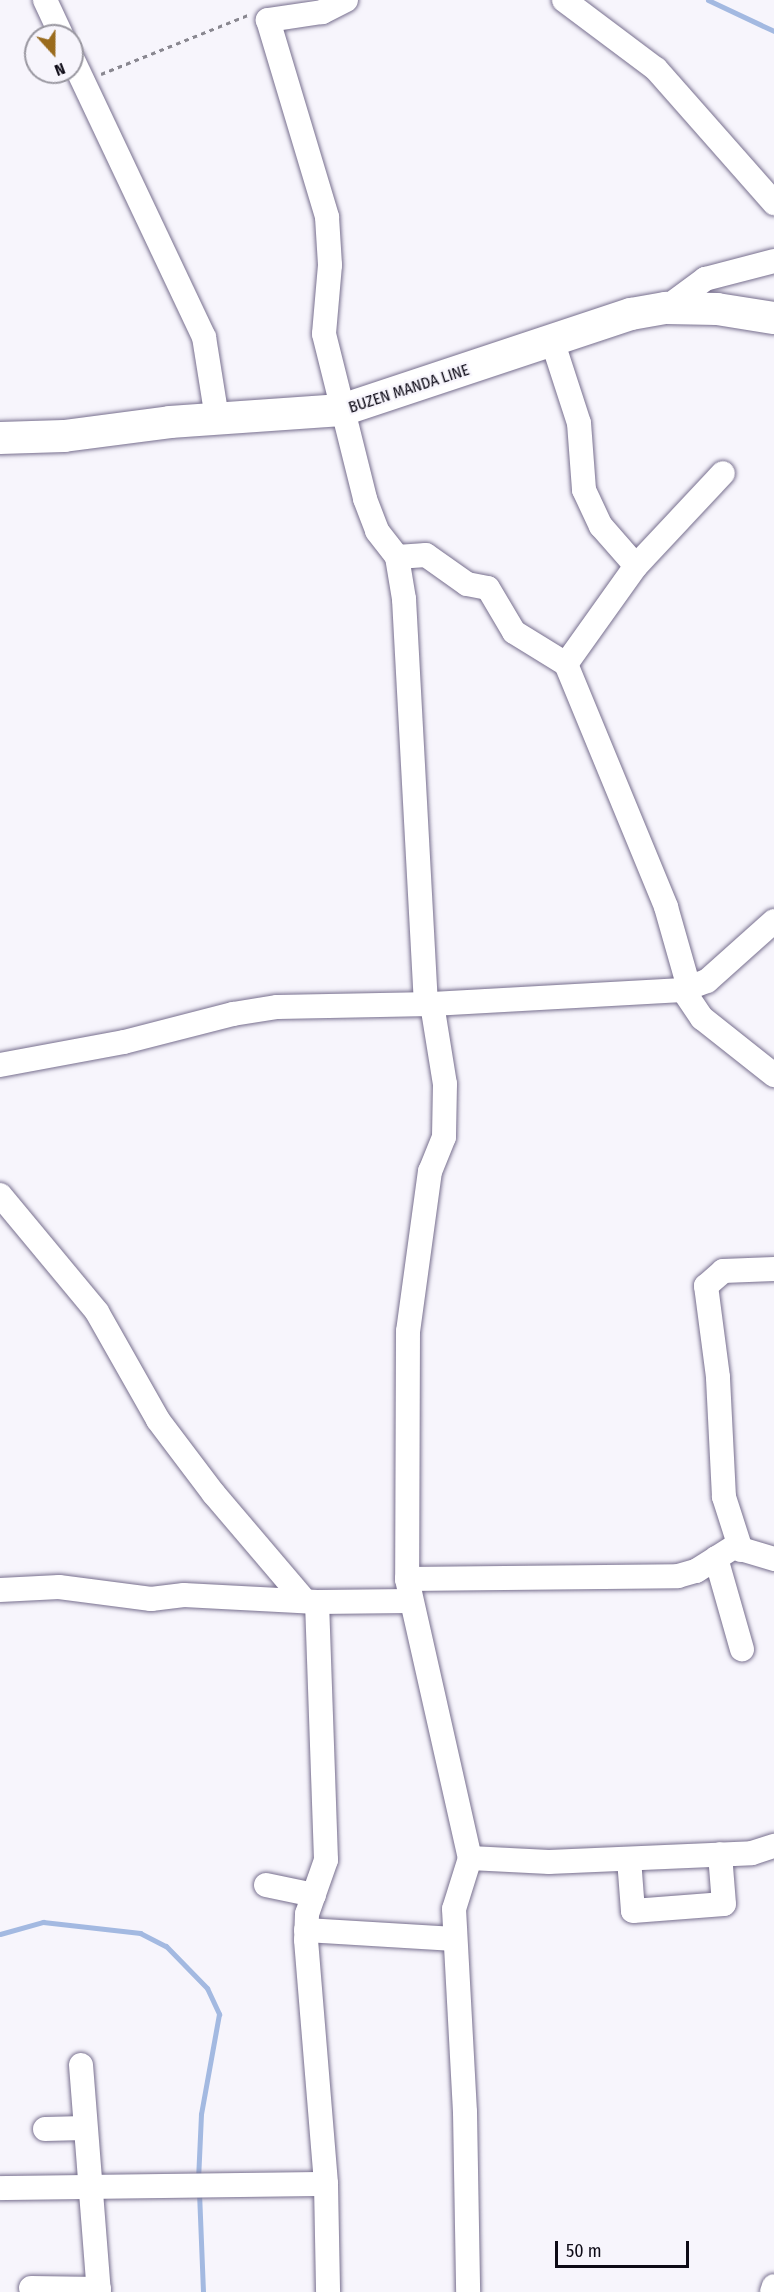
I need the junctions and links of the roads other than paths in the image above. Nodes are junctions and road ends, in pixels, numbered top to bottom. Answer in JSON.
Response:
{"nodes":[{"id":1,"x":45,"y":0,"type":"edge"},
{"id":2,"x":346,"y":0,"type":"edge"},
{"id":3,"x":564,"y":0,"type":"edge"},
{"id":4,"x":56,"y":24,"type":"edge"},
{"id":5,"x":84,"y":83,"type":"edge"},
{"id":6,"x":774,"y":203,"type":"edge"},
{"id":7,"x":774,"y":261,"type":"edge"},
{"id":8,"x":666,"y":308,"type":"junction"},
{"id":9,"x":774,"y":318,"type":"edge"},
{"id":10,"x":552,"y":340,"type":"junction"},
{"id":11,"x":342,"y":410,"type":"junction"},
{"id":12,"x":217,"y":418,"type":"junction"},
{"id":13,"x":0,"y":438,"type":"edge"},
{"id":14,"x":723,"y":473,"type":"dead end"},
{"id":15,"x":397,"y":557,"type":"junction"},
{"id":16,"x":636,"y":566,"type":"junction"},
{"id":17,"x":566,"y":664,"type":"junction"},
{"id":18,"x":774,"y":921,"type":"edge"},
{"id":19,"x":686,"y":989,"type":"junction"},
{"id":20,"x":429,"y":1004,"type":"junction"},
{"id":21,"x":0,"y":1065,"type":"edge"},
{"id":22,"x":774,"y":1075,"type":"edge"},
{"id":23,"x":0,"y":1195,"type":"edge"},
{"id":24,"x":774,"y":1269,"type":"edge"},
{"id":25,"x":741,"y":1550,"type":"junction"},
{"id":26,"x":716,"y":1558,"type":"junction"},
{"id":27,"x":774,"y":1559,"type":"edge"},
{"id":28,"x":0,"y":1590,"type":"edge"},
{"id":29,"x":409,"y":1590,"type":"junction"},
{"id":30,"x":311,"y":1602,"type":"junction"},
{"id":31,"x":742,"y":1649,"type":"dead end"},
{"id":32,"x":773,"y":1850,"type":"edge"},
{"id":33,"x":720,"y":1854,"type":"junction"},
{"id":34,"x":470,"y":1858,"type":"junction"},
{"id":35,"x":629,"y":1859,"type":"junction"},
{"id":36,"x":266,"y":1885,"type":"dead end"},
{"id":37,"x":314,"y":1895,"type":"junction"},
{"id":38,"x":306,"y":1930,"type":"junction"},
{"id":39,"x":455,"y":1939,"type":"junction"},
{"id":40,"x":81,"y":2065,"type":"dead end"},
{"id":41,"x":86,"y":2128,"type":"junction"},
{"id":42,"x":45,"y":2129,"type":"dead end"},
{"id":43,"x":326,"y":2184,"type":"junction"},
{"id":44,"x":90,"y":2186,"type":"junction"},
{"id":45,"x":0,"y":2188,"type":"edge"},
{"id":46,"x":774,"y":2286,"type":"edge"},
{"id":47,"x":31,"y":2289,"type":"dead end"},
{"id":48,"x":99,"y":2290,"type":"edge"},
{"id":49,"x":328,"y":2292,"type":"edge"},
{"id":50,"x":468,"y":2292,"type":"edge"},
{"id":51,"x":772,"y":2292,"type":"edge"}],
"edges":[{"from":1,"to":4,"type":"street"},
{"from":2,"to":11,"type":"street"},
{"from":3,"to":6,"type":"street"},
{"from":5,"to":12,"type":"street"},
{"from":7,"to":8,"type":"street"},
{"from":8,"to":9,"type":"main road","name":"BUZEN MANDA LINE"},
{"from":8,"to":10,"type":"main road","name":"BUZEN MANDA LINE"},
{"from":10,"to":11,"type":"main road","name":"BUZEN MANDA LINE"},
{"from":10,"to":16,"type":"street"},
{"from":11,"to":12,"type":"main road","name":"BUZEN MANDA LINE"},
{"from":11,"to":15,"type":"street"},
{"from":12,"to":13,"type":"main road","name":"BUZEN MANDA LINE"},
{"from":14,"to":16,"type":"street"},
{"from":15,"to":17,"type":"street"},
{"from":15,"to":20,"type":"street"},
{"from":16,"to":17,"type":"street"},
{"from":17,"to":19,"type":"street"},
{"from":18,"to":19,"type":"street"},
{"from":19,"to":20,"type":"street"},
{"from":19,"to":22,"type":"street"},
{"from":20,"to":21,"type":"street"},
{"from":20,"to":29,"type":"street"},
{"from":23,"to":30,"type":"street"},
{"from":24,"to":25,"type":"street"},
{"from":25,"to":26,"type":"street"},
{"from":25,"to":27,"type":"street"},
{"from":26,"to":29,"type":"street"},
{"from":26,"to":31,"type":"street"},
{"from":28,"to":30,"type":"street"},
{"from":29,"to":30,"type":"street"},
{"from":29,"to":34,"type":"street"},
{"from":30,"to":37,"type":"street"},
{"from":32,"to":33,"type":"street"},
{"from":33,"to":35,"type":"street"},
{"from":33,"to":35,"type":"street"},
{"from":34,"to":35,"type":"street"},
{"from":34,"to":39,"type":"street"},
{"from":36,"to":37,"type":"street"},
{"from":37,"to":38,"type":"street"},
{"from":38,"to":39,"type":"street"},
{"from":38,"to":43,"type":"street"},
{"from":39,"to":50,"type":"street"},
{"from":40,"to":41,"type":"street"},
{"from":41,"to":42,"type":"street"},
{"from":41,"to":44,"type":"street"},
{"from":43,"to":44,"type":"street"},
{"from":43,"to":49,"type":"street"},
{"from":44,"to":45,"type":"street"},
{"from":44,"to":48,"type":"street"},
{"from":46,"to":51,"type":"street"},
{"from":47,"to":48,"type":"street"}]}
